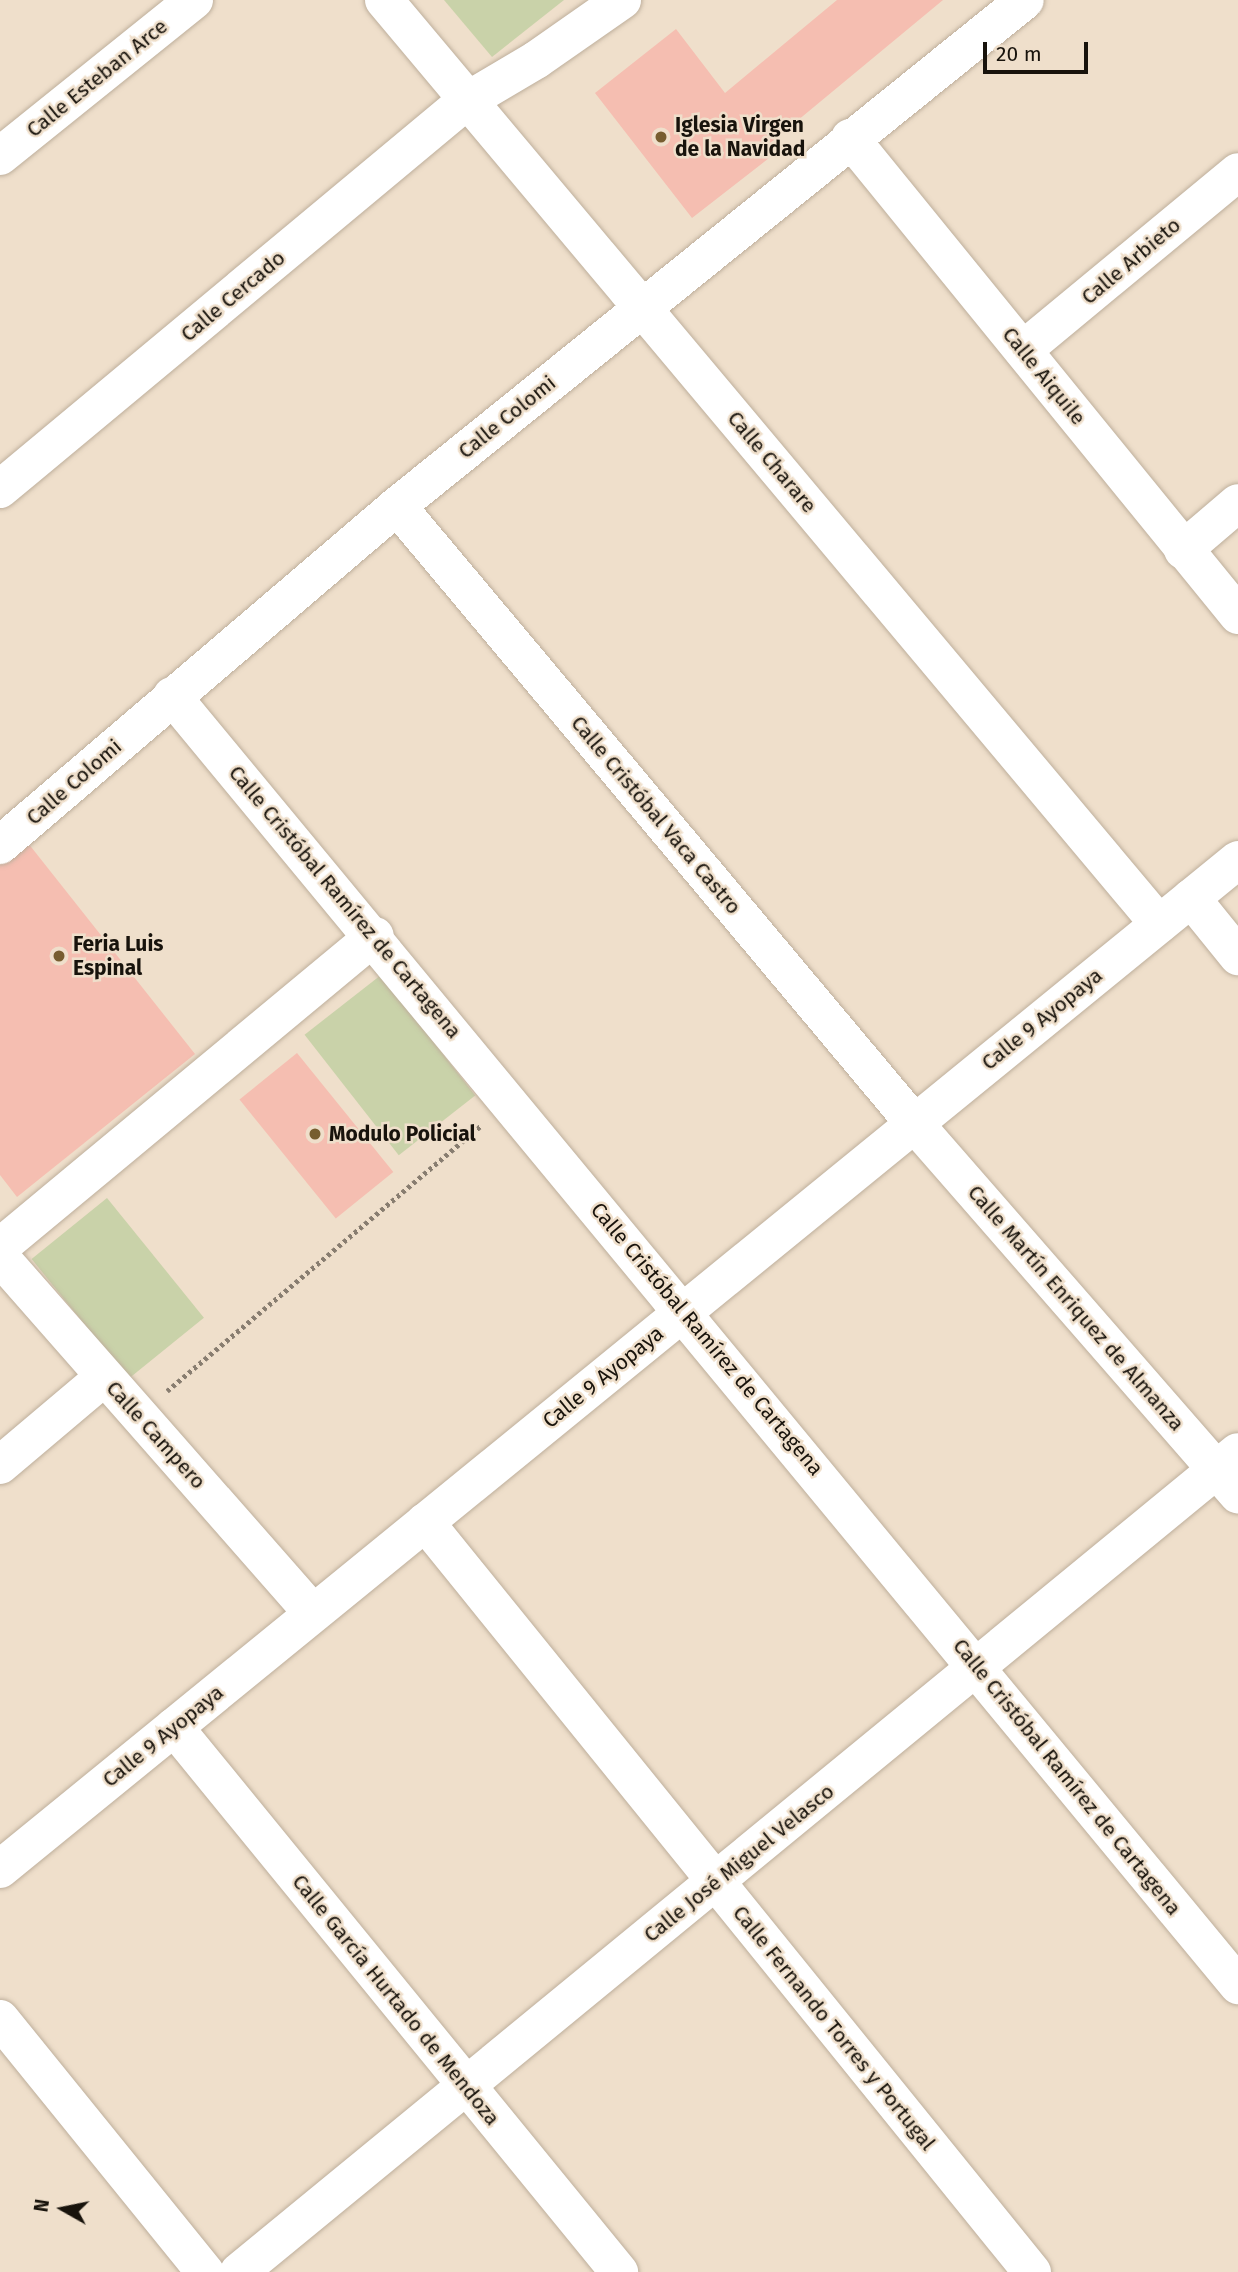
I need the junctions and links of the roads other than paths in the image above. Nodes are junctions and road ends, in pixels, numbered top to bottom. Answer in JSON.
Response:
{"nodes":[{"id":1,"x":194,"y":0,"type":"edge"},
{"id":2,"x":384,"y":0,"type":"edge"},
{"id":3,"x":622,"y":0,"type":"edge"},
{"id":4,"x":1025,"y":0,"type":"edge"},
{"id":5,"x":465,"y":102,"type":"junction"},
{"id":6,"x":850,"y":138,"type":"junction"},
{"id":7,"x":0,"y":156,"type":"edge"},
{"id":8,"x":1238,"y":172,"type":"edge"},
{"id":9,"x":642,"y":307,"type":"junction"},
{"id":10,"x":1023,"y":351,"type":"junction"},
{"id":11,"x":0,"y":489,"type":"edge"},
{"id":12,"x":1238,"y":503,"type":"edge"},
{"id":13,"x":397,"y":506,"type":"junction"},
{"id":14,"x":1183,"y":550,"type":"junction"},
{"id":15,"x":1238,"y":615,"type":"edge"},
{"id":16,"x":172,"y":696,"type":"junction"},
{"id":17,"x":4,"y":833,"type":"edge"},
{"id":18,"x":1238,"y":860,"type":"edge"},
{"id":19,"x":1191,"y":898,"type":"junction"},
{"id":20,"x":1158,"y":924,"type":"junction"},
{"id":21,"x":374,"y":936,"type":"junction"},
{"id":22,"x":1238,"y":956,"type":"edge"},
{"id":23,"x":914,"y":1123,"type":"junction"},
{"id":24,"x":0,"y":1247,"type":"edge"},
{"id":25,"x":0,"y":1257,"type":"edge"},
{"id":26,"x":684,"y":1311,"type":"junction"},
{"id":27,"x":104,"y":1377,"type":"junction"},
{"id":28,"x":0,"y":1465,"type":"edge"},
{"id":29,"x":1231,"y":1472,"type":"edge"},
{"id":30,"x":425,"y":1522,"type":"junction"},
{"id":31,"x":313,"y":1613,"type":"junction"},
{"id":32,"x":977,"y":1667,"type":"junction"},
{"id":33,"x":173,"y":1727,"type":"junction"},
{"id":34,"x":0,"y":1869,"type":"edge"},
{"id":35,"x":716,"y":1882,"type":"junction"},
{"id":36,"x":1238,"y":1984,"type":"edge"},
{"id":37,"x":0,"y":2019,"type":"edge"},
{"id":38,"x":466,"y":2086,"type":"junction"},
{"id":39,"x":205,"y":2272,"type":"edge"},
{"id":40,"x":239,"y":2272,"type":"edge"},
{"id":41,"x":619,"y":2272,"type":"edge"},
{"id":42,"x":1032,"y":2272,"type":"edge"}],
"edges":[{"from":1,"to":7,"type":"street","name":"Calle Esteban Arce"},
{"from":2,"to":5,"type":"street","name":"Calle Charare"},
{"from":3,"to":5,"type":"street","name":"Calle Cercado"},
{"from":4,"to":6,"type":"street","name":"Calle Colomi"},
{"from":5,"to":9,"type":"street","name":"Calle Charare"},
{"from":5,"to":11,"type":"street","name":"Calle Cercado"},
{"from":6,"to":9,"type":"street","name":"Calle Colomi"},
{"from":6,"to":10,"type":"street","name":"Calle Aiquile"},
{"from":8,"to":10,"type":"street","name":"Calle Arbieto"},
{"from":9,"to":13,"type":"street","name":"Calle Colomi"},
{"from":9,"to":20,"type":"street","name":"Calle Charare"},
{"from":10,"to":14,"type":"street","name":"Calle Aiquile"},
{"from":12,"to":14,"type":"street"},
{"from":13,"to":16,"type":"street","name":"Calle Colomi"},
{"from":13,"to":23,"type":"street","name":"Calle Cristóbal Vaca Castro"},
{"from":14,"to":15,"type":"street","name":"Calle Aiquile"},
{"from":16,"to":17,"type":"street","name":"Calle Colomi"},
{"from":16,"to":21,"type":"street","name":"Calle Cristóbal Ramírez de Cartagena"},
{"from":18,"to":19,"type":"street","name":"Calle 9 Ayopaya"},
{"from":19,"to":20,"type":"street","name":"Calle 9 Ayopaya"},
{"from":19,"to":22,"type":"street"},
{"from":20,"to":23,"type":"street","name":"Calle 9 Ayopaya"},
{"from":21,"to":24,"type":"street"},
{"from":21,"to":26,"type":"street","name":"Calle Cristóbal Ramírez de Cartagena"},
{"from":23,"to":26,"type":"street","name":"Calle 9 Ayopaya"},
{"from":23,"to":29,"type":"street","name":"Calle Martín Enriquez de Almanza"},
{"from":25,"to":27,"type":"street","name":"Calle Campero"},
{"from":26,"to":30,"type":"street","name":"Calle 9 Ayopaya"},
{"from":26,"to":32,"type":"street","name":"Calle Cristóbal Ramírez de Cartagena"},
{"from":27,"to":28,"type":"street"},
{"from":27,"to":31,"type":"street","name":"Calle Campero"},
{"from":29,"to":32,"type":"street","name":"Calle José Miguel Velasco"},
{"from":30,"to":31,"type":"street","name":"Calle 9 Ayopaya"},
{"from":30,"to":35,"type":"street","name":"Calle Fernando Torres y Portugal"},
{"from":31,"to":33,"type":"street","name":"Calle 9 Ayopaya"},
{"from":32,"to":35,"type":"street","name":"Calle José Miguel Velasco"},
{"from":32,"to":36,"type":"street","name":"Calle Cristóbal Ramírez de Cartagena"},
{"from":33,"to":34,"type":"street","name":"Calle 9 Ayopaya"},
{"from":33,"to":38,"type":"street","name":"Calle García Hurtado de Mendoza"},
{"from":35,"to":38,"type":"street","name":"Calle José Miguel Velasco"},
{"from":35,"to":42,"type":"street","name":"Calle Fernando Torres y Portugal"},
{"from":37,"to":39,"type":"street"},
{"from":38,"to":40,"type":"street","name":"Calle José Miguel Velasco"},
{"from":38,"to":41,"type":"street","name":"Calle García Hurtado de Mendoza"}]}
